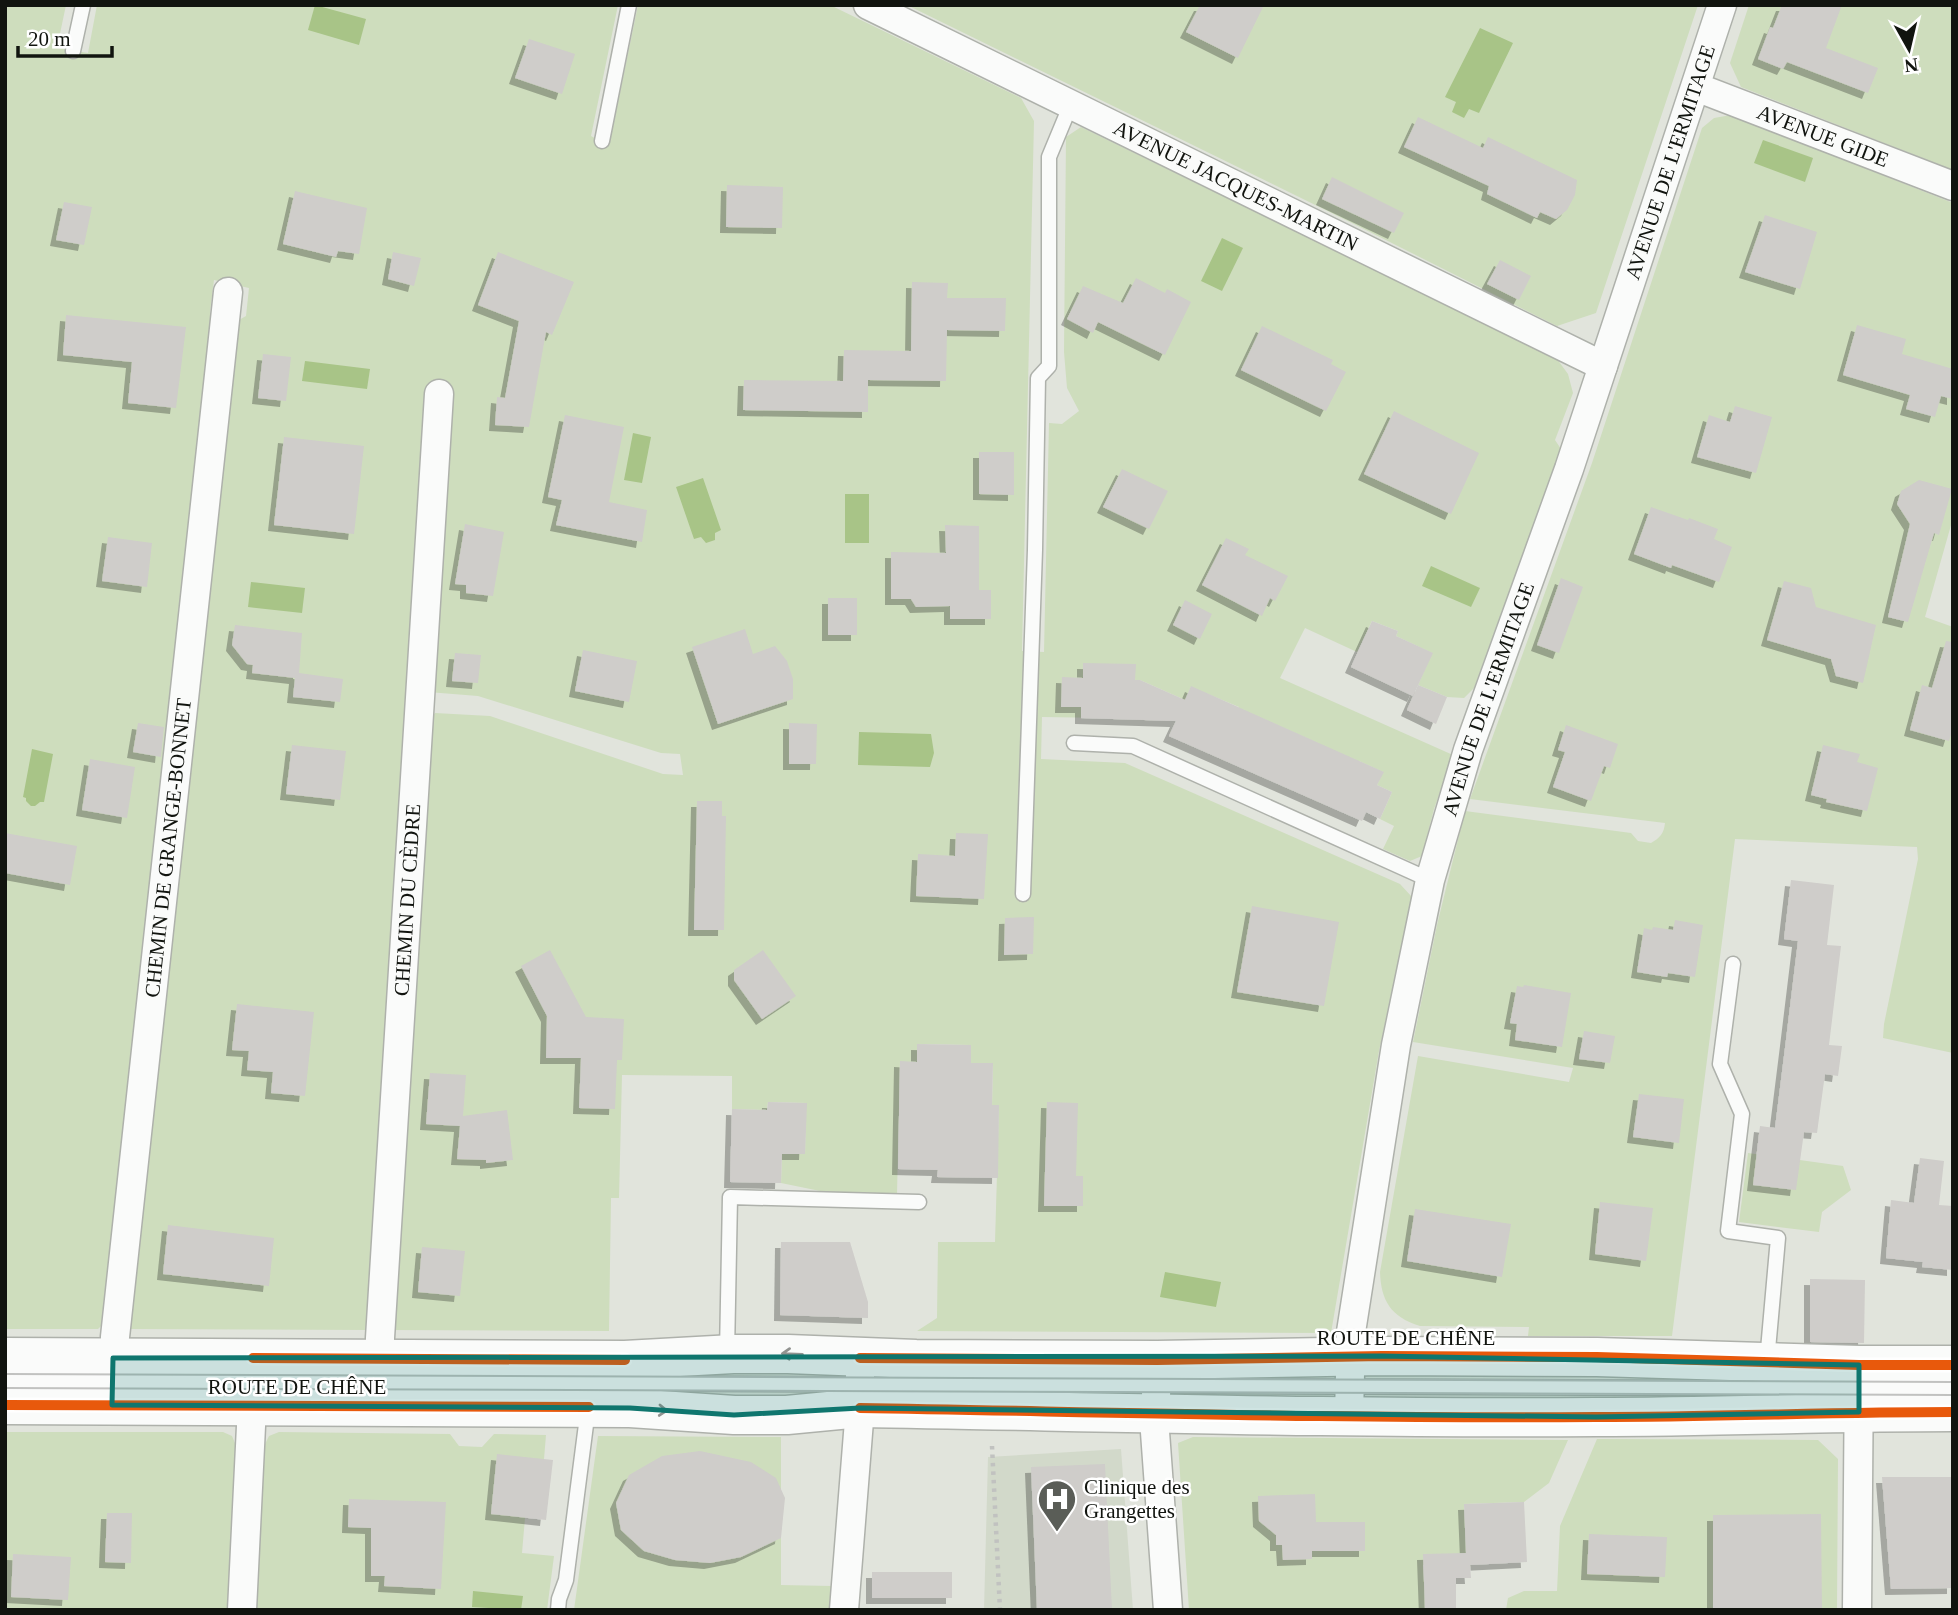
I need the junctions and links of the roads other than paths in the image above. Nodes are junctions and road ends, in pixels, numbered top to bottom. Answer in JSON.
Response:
{"nodes":[{"id":1,"x":83,"y":5,"type":"edge"},
{"id":2,"x":629,"y":5,"type":"edge"},
{"id":3,"x":868,"y":5,"type":"edge"},
{"id":4,"x":1722,"y":5,"type":"edge"},
{"id":5,"x":73,"y":51,"type":"dead end"},
{"id":6,"x":1696,"y":86,"type":"junction"},
{"id":7,"x":1071,"y":104,"type":"junction"},
{"id":8,"x":601,"y":141,"type":"dead end"},
{"id":9,"x":1953,"y":186,"type":"edge"},
{"id":10,"x":228,"y":292,"type":"dead end"},
{"id":11,"x":1603,"y":366,"type":"junction"},
{"id":12,"x":439,"y":394,"type":"dead end"},
{"id":13,"x":1074,"y":743,"type":"dead end"},
{"id":14,"x":1430,"y":880,"type":"junction"},
{"id":15,"x":1023,"y":894,"type":"dead end"},
{"id":16,"x":1733,"y":964,"type":"dead end"},
{"id":17,"x":919,"y":1202,"type":"dead end"},
{"id":18,"x":727,"y":1354,"type":"junction"},
{"id":19,"x":5,"y":1357,"type":"edge"},
{"id":20,"x":1953,"y":1365,"type":"edge"},
{"id":21,"x":5,"y":1381,"type":"edge"},
{"id":22,"x":113,"y":1382,"type":"junction"},
{"id":23,"x":253,"y":1382,"type":"junction"},
{"id":24,"x":379,"y":1383,"type":"junction"},
{"id":25,"x":860,"y":1383,"type":"junction"},
{"id":26,"x":1156,"y":1386,"type":"junction"},
{"id":27,"x":1349,"y":1386,"type":"junction"},
{"id":28,"x":1766,"y":1388,"type":"junction"},
{"id":29,"x":1859,"y":1388,"type":"junction"},
{"id":30,"x":1953,"y":1389,"type":"edge"},
{"id":31,"x":5,"y":1405,"type":"edge"},
{"id":32,"x":589,"y":1407,"type":"junction"},
{"id":33,"x":1953,"y":1412,"type":"edge"},
{"id":34,"x":242,"y":1610,"type":"edge"},
{"id":35,"x":558,"y":1610,"type":"edge"},
{"id":36,"x":844,"y":1610,"type":"edge"},
{"id":37,"x":1168,"y":1610,"type":"edge"},
{"id":38,"x":1857,"y":1610,"type":"edge"}],
"edges":[{"from":1,"to":5,"type":"lane"},
{"from":2,"to":8,"type":"lane"},
{"from":3,"to":7,"type":"street","name":"AVENUE JACQUES-MARTIN"},
{"from":4,"to":6,"type":"street","name":"AVENUE DE L'ERMITAGE"},
{"from":6,"to":9,"type":"street","name":"AVENUE GIDE"},
{"from":6,"to":11,"type":"street","name":"AVENUE DE L'ERMITAGE"},
{"from":7,"to":11,"type":"street","name":"AVENUE JACQUES-MARTIN"},
{"from":7,"to":15,"type":"lane"},
{"from":10,"to":22,"type":"street","name":"CHEMIN DE GRANGE-BONNET"},
{"from":11,"to":14,"type":"street","name":"AVENUE DE L'ERMITAGE"},
{"from":12,"to":24,"type":"street","name":"CHEMIN DU CÈDRE"},
{"from":13,"to":14,"type":"lane"},
{"from":14,"to":27,"type":"street","name":"AVENUE DE L'ERMITAGE"},
{"from":16,"to":28,"type":"lane"},
{"from":17,"to":18,"type":"lane"},
{"from":18,"to":24,"type":"main road","name":"ROUTE DE CHÊNE"},
{"from":25,"to":18,"type":"main road","name":"ROUTE DE CHÊNE","one_way":true},
{"from":19,"to":22,"type":"main road","name":"ROUTE DE CHÊNE"},
{"from":20,"to":29,"type":"main road","name":"ROUTE DE CHÊNE"},
{"from":21,"to":22,"type":"lane"},
{"from":22,"to":23,"type":"main road","name":"ROUTE DE CHÊNE"},
{"from":22,"to":31,"type":"main road","name":"ROUTE DE CHÊNE"},
{"from":23,"to":24,"type":"main road","name":"ROUTE DE CHÊNE"},
{"from":23,"to":34,"type":"street"},
{"from":24,"to":25,"type":"lane"},
{"from":24,"to":32,"type":"main road","name":"ROUTE DE CHÊNE"},
{"from":25,"to":26,"type":"main road","name":"ROUTE DE CHÊNE"},
{"from":25,"to":26,"type":"main road","name":"ROUTE DE CHÊNE"},
{"from":32,"to":25,"type":"main road","name":"ROUTE DE CHÊNE","one_way":true},
{"from":25,"to":36,"type":"street"},
{"from":26,"to":27,"type":"main road","name":"ROUTE DE CHÊNE"},
{"from":26,"to":27,"type":"main road","name":"ROUTE DE CHÊNE"},
{"from":26,"to":37,"type":"street"},
{"from":27,"to":28,"type":"main road","name":"ROUTE DE CHÊNE"},
{"from":27,"to":28,"type":"main road","name":"ROUTE DE CHÊNE"},
{"from":28,"to":29,"type":"main road","name":"ROUTE DE CHÊNE"},
{"from":28,"to":29,"type":"main road","name":"ROUTE DE CHÊNE"},
{"from":29,"to":30,"type":"lane"},
{"from":29,"to":33,"type":"main road","name":"ROUTE DE CHÊNE"},
{"from":29,"to":38,"type":"street"},
{"from":32,"to":35,"type":"lane"}]}
